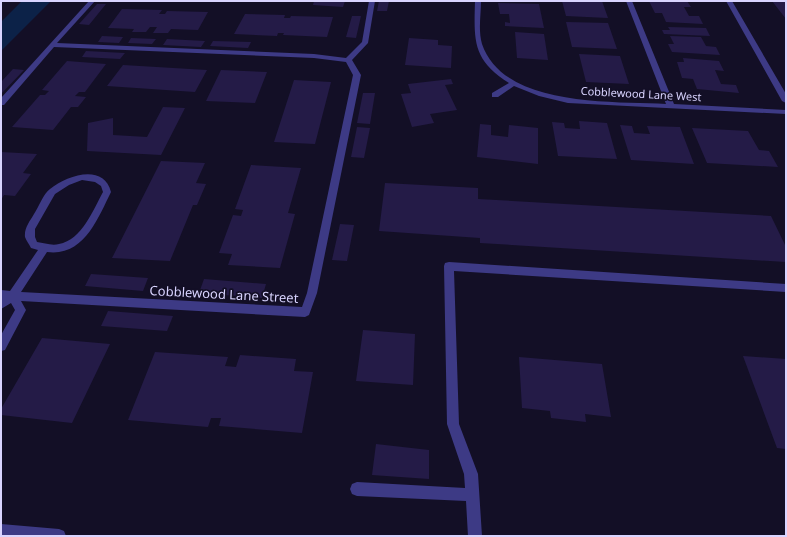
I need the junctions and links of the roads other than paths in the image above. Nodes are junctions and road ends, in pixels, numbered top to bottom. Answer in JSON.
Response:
{"nodes":[{"id":1,"x":92,"y":1,"type":"edge"},
{"id":2,"x":372,"y":1,"type":"edge"},
{"id":3,"x":478,"y":1,"type":"edge"},
{"id":4,"x":630,"y":1,"type":"edge"},
{"id":5,"x":729,"y":1,"type":"edge"},
{"id":6,"x":52,"y":45,"type":"junction"},
{"id":7,"x":348,"y":60,"type":"junction"},
{"id":8,"x":513,"y":82,"type":"junction"},
{"id":9,"x":495,"y":95,"type":"dead end"},
{"id":10,"x":786,"y":101,"type":"edge"},
{"id":11,"x":1,"y":103,"type":"edge"},
{"id":12,"x":671,"y":106,"type":"junction"},
{"id":13,"x":786,"y":112,"type":"edge"},
{"id":14,"x":45,"y":247,"type":"junction"},
{"id":15,"x":786,"y":288,"type":"edge"},
{"id":16,"x":6,"y":296,"type":"edge"},
{"id":17,"x":1,"y":304,"type":"edge"},
{"id":18,"x":1,"y":346,"type":"edge"},
{"id":19,"x":357,"y":489,"type":"dead end"},
{"id":20,"x":472,"y":495,"type":"junction"},
{"id":21,"x":1,"y":531,"type":"edge"},
{"id":22,"x":59,"y":536,"type":"edge"},
{"id":23,"x":475,"y":536,"type":"edge"}],
"edges":[{"from":1,"to":6,"type":"street"},
{"from":2,"to":7,"type":"street"},
{"from":3,"to":8,"type":"street","name":"Cobblewood Lane West"},
{"from":4,"to":12,"type":"street"},
{"from":5,"to":10,"type":"street"},
{"from":6,"to":7,"type":"street"},
{"from":6,"to":11,"type":"street"},
{"from":7,"to":16,"type":"street","name":"Cobblewood Lane Street"},
{"from":8,"to":9,"type":"street"},
{"from":8,"to":12,"type":"street","name":"Cobblewood Lane West"},
{"from":12,"to":13,"type":"street","name":"Cobblewood Lane West"},
{"from":14,"to":14,"type":"street"},
{"from":14,"to":16,"type":"street"},
{"from":15,"to":20,"type":"street"},
{"from":16,"to":17,"type":"street"},
{"from":16,"to":18,"type":"street"},
{"from":19,"to":20,"type":"street"},
{"from":20,"to":23,"type":"street"},
{"from":21,"to":22,"type":"street"}]}
